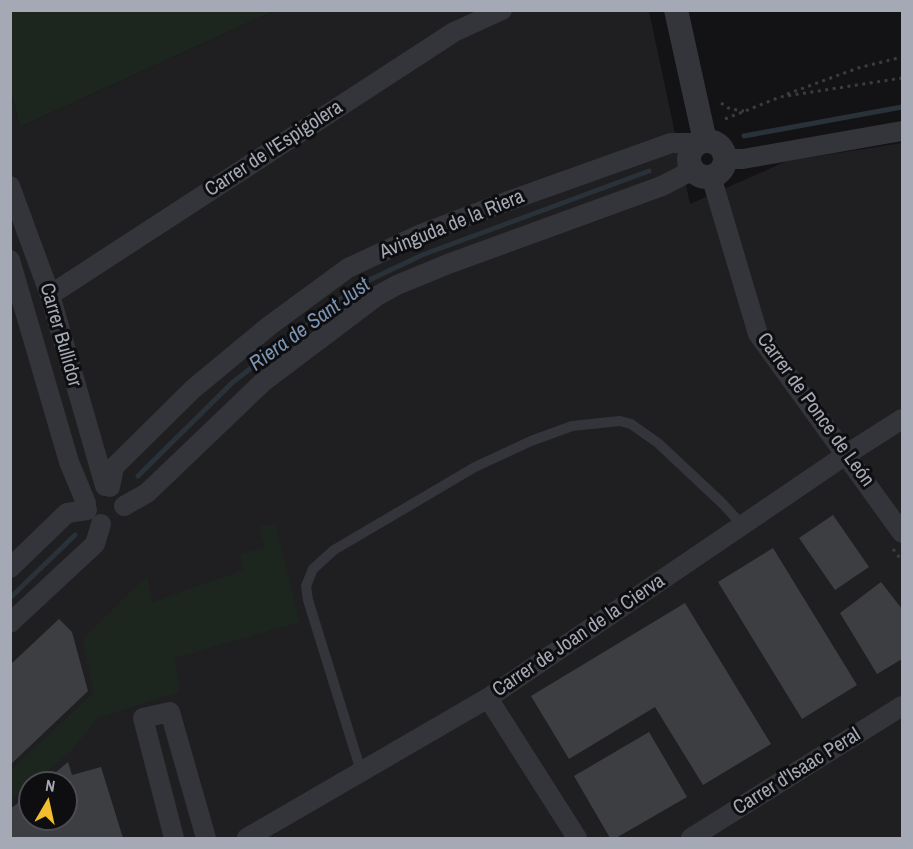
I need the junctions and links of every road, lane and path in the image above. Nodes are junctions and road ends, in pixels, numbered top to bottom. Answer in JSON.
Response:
{"nodes":[{"id":1,"x":502,"y":10,"type":"edge"},
{"id":2,"x":676,"y":10,"type":"edge"},
{"id":3,"x":903,"y":57,"type":"edge"},
{"id":4,"x":903,"y":78,"type":"edge"},
{"id":5,"x":780,"y":97,"type":"junction"},
{"id":6,"x":721,"y":103,"type":"dead end"},
{"id":7,"x":746,"y":111,"type":"junction"},
{"id":8,"x":725,"y":119,"type":"dead end"},
{"id":9,"x":903,"y":131,"type":"edge"},
{"id":10,"x":701,"y":142,"type":"junction"},
{"id":11,"x":710,"y":168,"type":"junction"},
{"id":12,"x":10,"y":186,"type":"edge"},
{"id":13,"x":10,"y":260,"type":"edge"},
{"id":14,"x":50,"y":295,"type":"junction"},
{"id":15,"x":903,"y":419,"type":"edge"},
{"id":16,"x":847,"y":454,"type":"junction"},
{"id":17,"x":108,"y":486,"type":"junction"},
{"id":18,"x":86,"y":506,"type":"junction"},
{"id":19,"x":124,"y":506,"type":"junction"},
{"id":20,"x":101,"y":524,"type":"junction"},
{"id":21,"x":742,"y":525,"type":"junction"},
{"id":22,"x":903,"y":532,"type":"edge"},
{"id":23,"x":10,"y":568,"type":"edge"},
{"id":24,"x":10,"y":624,"type":"edge"},
{"id":25,"x":488,"y":698,"type":"junction"},
{"id":26,"x":903,"y":706,"type":"edge"},
{"id":27,"x":361,"y":771,"type":"junction"},
{"id":28,"x":174,"y":838,"type":"edge"},
{"id":29,"x":206,"y":838,"type":"edge"},
{"id":30,"x":247,"y":838,"type":"edge"},
{"id":31,"x":577,"y":838,"type":"edge"},
{"id":32,"x":691,"y":838,"type":"edge"}],
"edges":[{"from":1,"to":14,"type":"street","name":"Carrer de l'Espigolera"},
{"from":2,"to":10,"type":"street"},
{"from":3,"to":5,"type":"path"},
{"from":4,"to":5,"type":"path"},
{"from":5,"to":7,"type":"path"},
{"from":6,"to":7,"type":"path"},
{"from":7,"to":8,"type":"path"},
{"from":9,"to":11,"type":"street","name":"Avinguda de la Riera"},
{"from":10,"to":11,"type":"street"},
{"from":10,"to":11,"type":"street"},
{"from":10,"to":17,"type":"street","name":"Avinguda de la Riera"},
{"from":11,"to":16,"type":"street","name":"Carrer de Ponce de León"},
{"from":11,"to":19,"type":"street","name":"Avinguda de la Riera"},
{"from":12,"to":14,"type":"street","name":"Carrer Bullidor"},
{"from":13,"to":18,"type":"street","name":"Carrer Bullidor"},
{"from":14,"to":17,"type":"street","name":"Carrer Bullidor"},
{"from":15,"to":16,"type":"street","name":"Carrer de Joan de la Cierva"},
{"from":16,"to":21,"type":"street","name":"Carrer de Joan de la Cierva"},
{"from":16,"to":22,"type":"street","name":"Carrer de Ponce de León"},
{"from":17,"to":18,"type":"street"},
{"from":17,"to":19,"type":"street"},
{"from":18,"to":20,"type":"street"},
{"from":18,"to":23,"type":"street"},
{"from":19,"to":20,"type":"street"},
{"from":20,"to":24,"type":"street"},
{"from":21,"to":25,"type":"street","name":"Carrer de Joan de la Cierva"},
{"from":21,"to":27,"type":"lane"},
{"from":25,"to":27,"type":"street","name":"Carrer de Joan de la Cierva"},
{"from":25,"to":31,"type":"street"},
{"from":26,"to":32,"type":"street","name":"Carrer d'Isaac Peral"},
{"from":27,"to":30,"type":"street","name":"Carrer de Joan de la Cierva"},
{"from":28,"to":29,"type":"street"}]}
